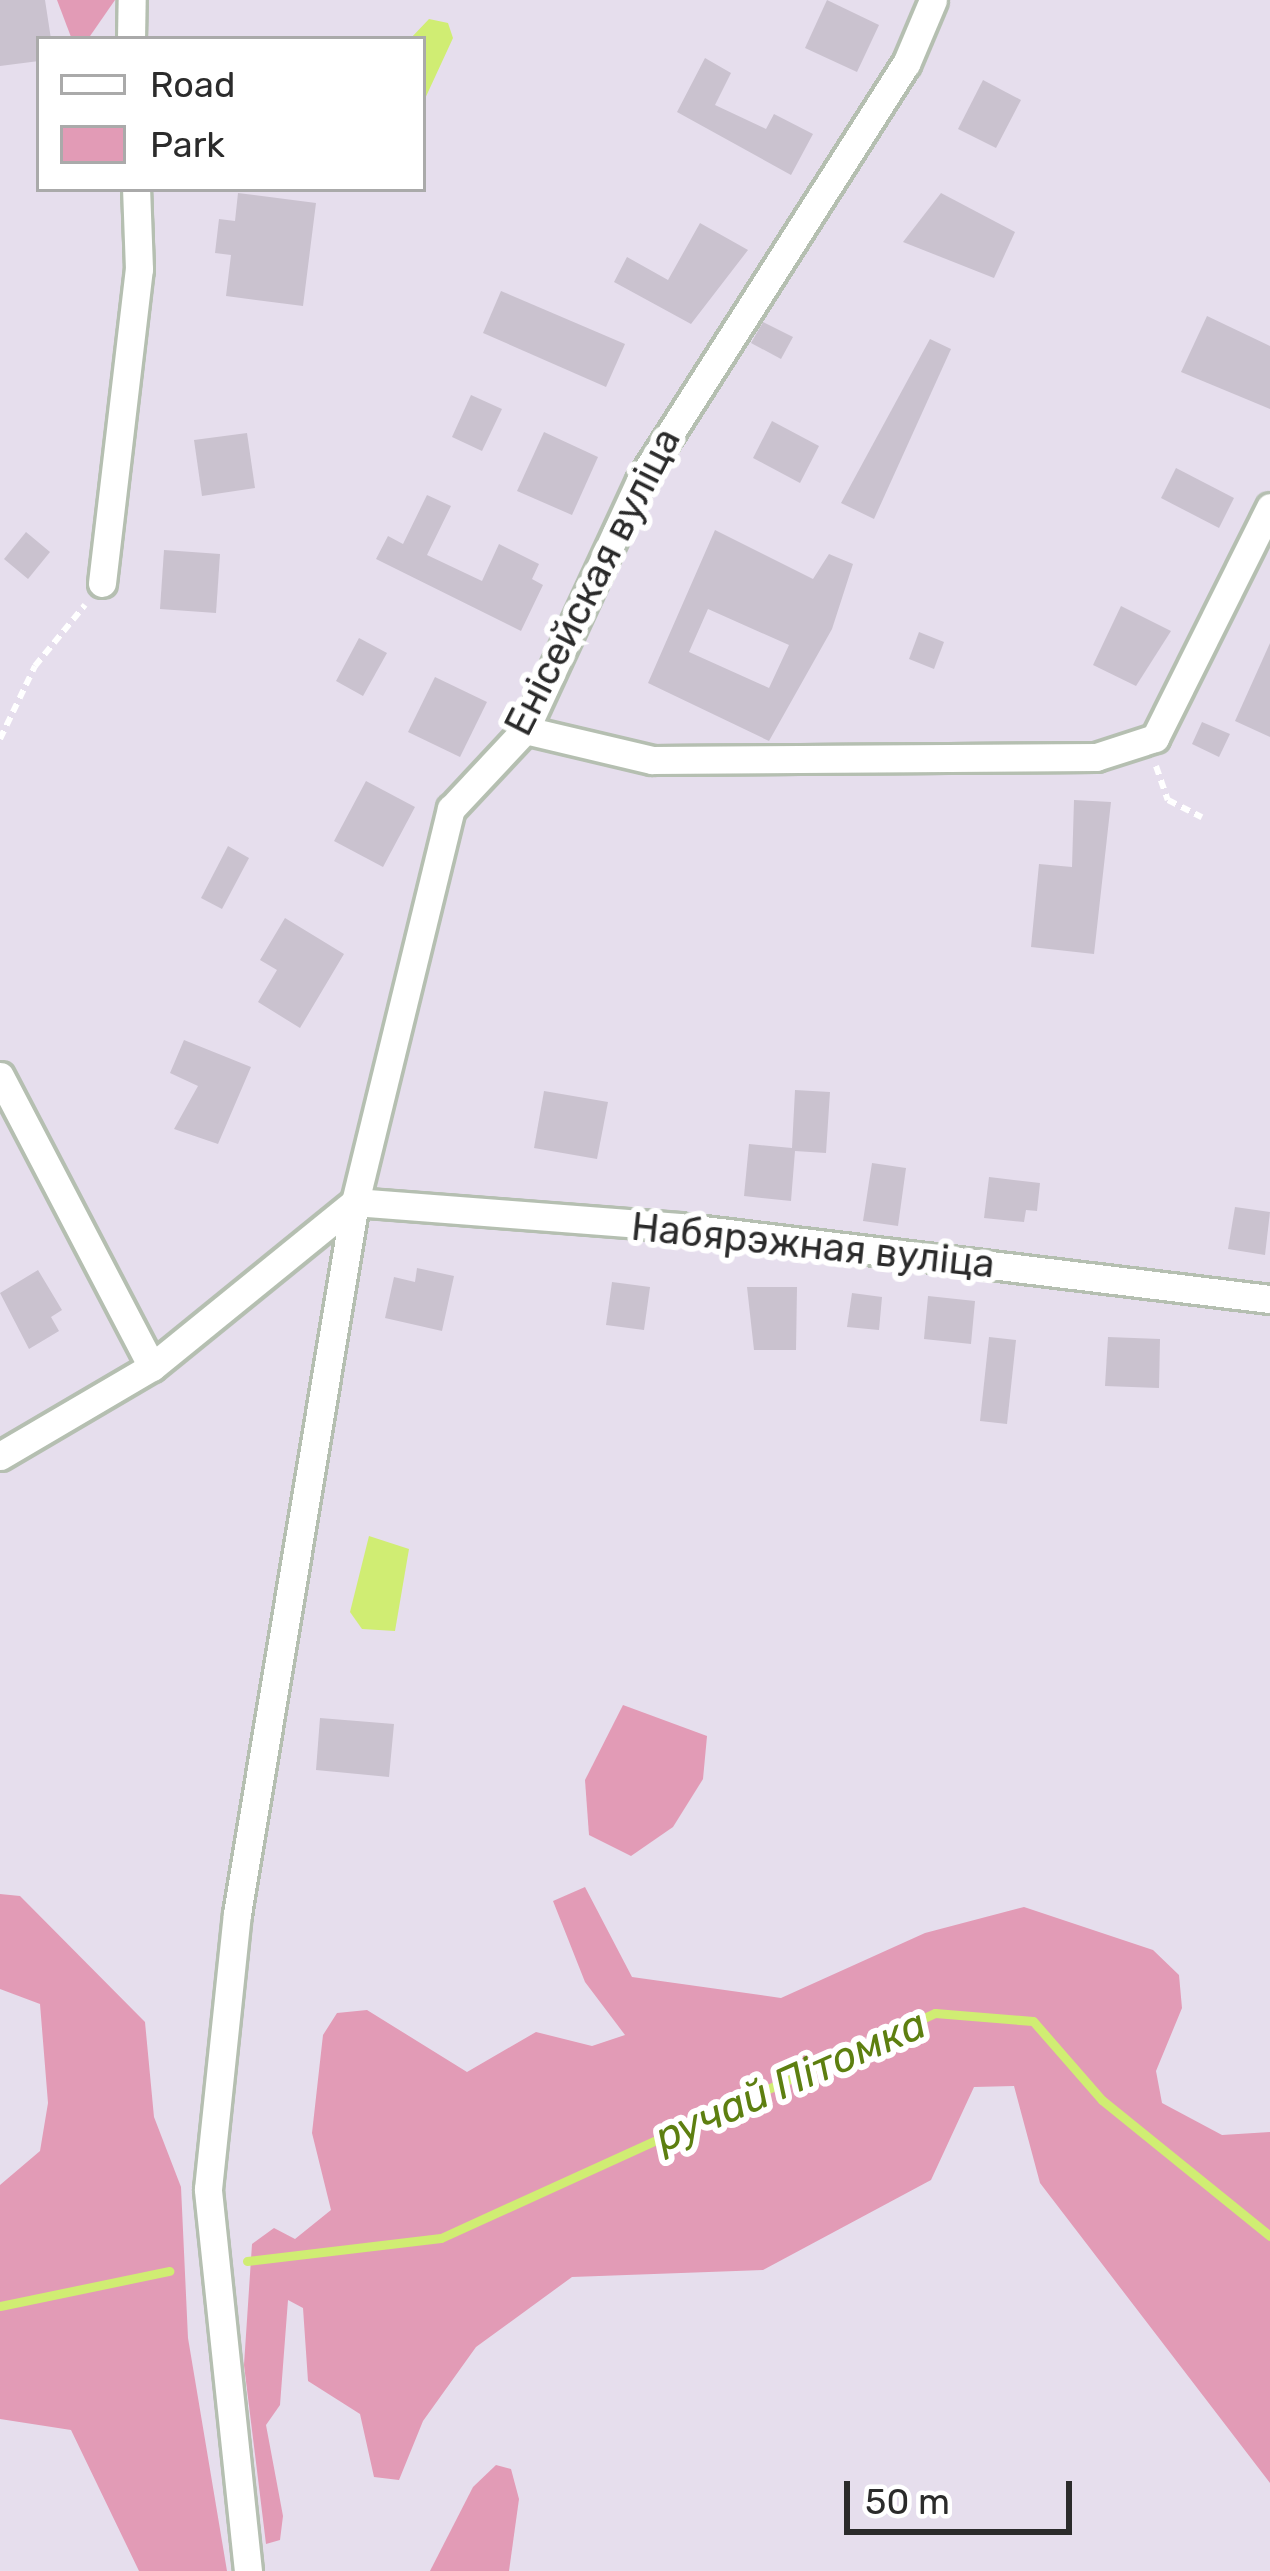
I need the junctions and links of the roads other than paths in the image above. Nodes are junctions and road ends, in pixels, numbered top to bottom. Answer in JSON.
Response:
{"nodes":[{"id":1,"x":132,"y":0,"type":"edge"},
{"id":2,"x":932,"y":0,"type":"edge"},
{"id":3,"x":130,"y":36,"type":"edge"},
{"id":4,"x":136,"y":192,"type":"edge"},
{"id":5,"x":1270,"y":507,"type":"edge"},
{"id":6,"x":102,"y":583,"type":"road end"},
{"id":7,"x":525,"y":730,"type":"junction"},
{"id":8,"x":0,"y":1076,"type":"edge"},
{"id":9,"x":355,"y":1202,"type":"junction"},
{"id":10,"x":1270,"y":1299,"type":"edge"},
{"id":11,"x":152,"y":1367,"type":"junction"},
{"id":12,"x":0,"y":1456,"type":"edge"},
{"id":13,"x":248,"y":2571,"type":"edge"}],
"edges":[{"from":1,"to":3,"type":"street"},
{"from":2,"to":7,"type":"street","name":"Енісейская вуліца"},
{"from":4,"to":6,"type":"street"},
{"from":5,"to":7,"type":"street"},
{"from":7,"to":9,"type":"street","name":"Енісейская вуліца"},
{"from":8,"to":11,"type":"street"},
{"from":9,"to":10,"type":"street","name":"Набярэжная вуліца"},
{"from":9,"to":11,"type":"street"},
{"from":9,"to":13,"type":"street","name":"Енісейская вуліца"},
{"from":11,"to":12,"type":"street"}]}
